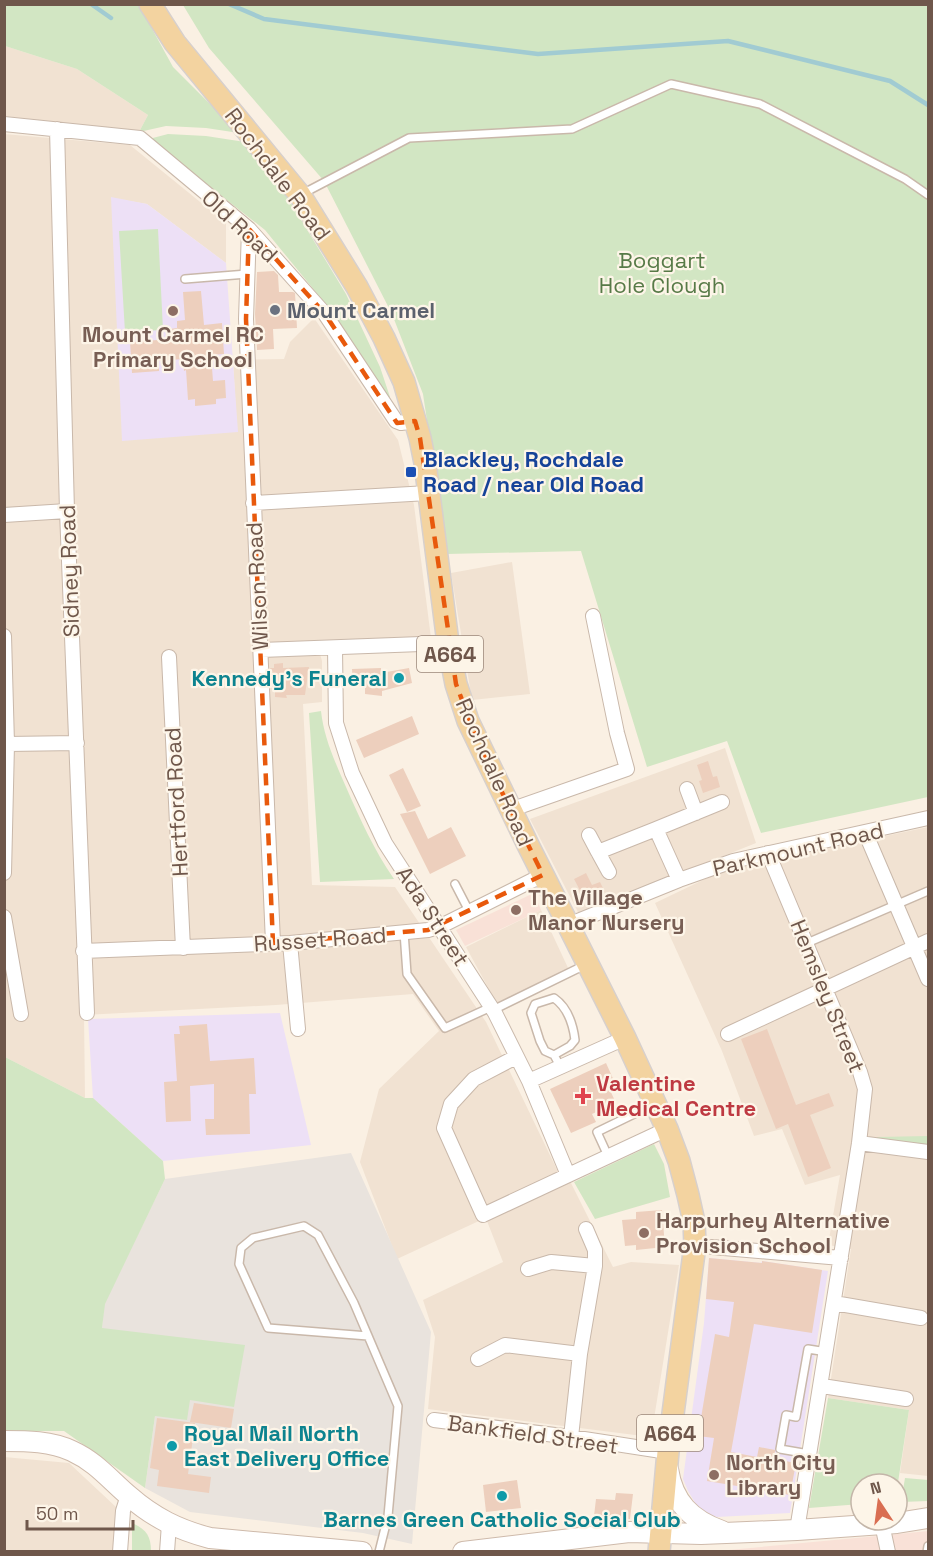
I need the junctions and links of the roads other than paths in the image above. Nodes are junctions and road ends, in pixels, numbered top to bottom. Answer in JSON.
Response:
{"nodes":[{"id":1,"x":150,"y":4,"type":"edge"},
{"id":2,"x":4,"y":124,"type":"edge"},
{"id":3,"x":57,"y":129,"type":"junction"},
{"id":4,"x":300,"y":195,"type":"junction"},
{"id":5,"x":928,"y":195,"type":"edge"},
{"id":6,"x":249,"y":229,"type":"junction"},
{"id":7,"x":248,"y":274,"type":"junction"},
{"id":8,"x":185,"y":279,"type":"dead end"},
{"id":9,"x":415,"y":421,"type":"junction"},
{"id":10,"x":428,"y":493,"type":"junction"},
{"id":11,"x":253,"y":503,"type":"junction"},
{"id":12,"x":67,"y":511,"type":"junction"},
{"id":13,"x":4,"y":515,"type":"edge"},
{"id":14,"x":593,"y":616,"type":"dead end"},
{"id":15,"x":4,"y":636,"type":"edge"},
{"id":16,"x":448,"y":643,"type":"junction"},
{"id":17,"x":335,"y":648,"type":"junction"},
{"id":18,"x":261,"y":650,"type":"junction"},
{"id":19,"x":169,"y":657,"type":"dead end"},
{"id":20,"x":77,"y":743,"type":"junction"},
{"id":21,"x":7,"y":744,"type":"junction"},
{"id":22,"x":687,"y":789,"type":"dead end"},
{"id":23,"x":722,"y":802,"type":"dead end"},
{"id":24,"x":510,"y":810,"type":"junction"},
{"id":25,"x":696,"y":813,"type":"junction"},
{"id":26,"x":928,"y":818,"type":"edge"},
{"id":27,"x":656,"y":829,"type":"junction"},
{"id":28,"x":865,"y":832,"type":"junction"},
{"id":29,"x":589,"y":835,"type":"dead end"},
{"id":30,"x":598,"y":852,"type":"junction"},
{"id":31,"x":768,"y":853,"type":"junction"},
{"id":32,"x":609,"y":872,"type":"dead end"},
{"id":33,"x":4,"y":873,"type":"edge"},
{"id":34,"x":543,"y":875,"type":"junction"},
{"id":35,"x":679,"y":880,"type":"junction"},
{"id":36,"x":454,"y":884,"type":"dead end"},
{"id":37,"x":928,"y":891,"type":"edge"},
{"id":38,"x":896,"y":904,"type":"junction"},
{"id":39,"x":469,"y":911,"type":"junction"},
{"id":40,"x":4,"y":917,"type":"edge"},
{"id":41,"x":568,"y":925,"type":"junction"},
{"id":42,"x":441,"y":926,"type":"junction"},
{"id":43,"x":404,"y":932,"type":"junction"},
{"id":44,"x":928,"y":941,"type":"edge"},
{"id":45,"x":273,"y":943,"type":"junction"},
{"id":46,"x":290,"y":943,"type":"junction"},
{"id":47,"x":807,"y":944,"type":"junction"},
{"id":48,"x":915,"y":947,"type":"junction"},
{"id":49,"x":183,"y":948,"type":"junction"},
{"id":50,"x":84,"y":951,"type":"junction"},
{"id":51,"x":588,"y":964,"type":"junction"},
{"id":52,"x":928,"y":979,"type":"edge"},
{"id":53,"x":825,"y":988,"type":"junction"},
{"id":54,"x":492,"y":1008,"type":"junction"},
{"id":55,"x":87,"y":1013,"type":"dead end"},
{"id":56,"x":21,"y":1014,"type":"dead end"},
{"id":57,"x":298,"y":1029,"type":"dead end"},
{"id":58,"x":728,"y":1034,"type":"dead end"},
{"id":59,"x":625,"y":1038,"type":"junction"},
{"id":60,"x":516,"y":1058,"type":"junction"},
{"id":61,"x":558,"y":1061,"type":"junction"},
{"id":62,"x":529,"y":1081,"type":"junction"},
{"id":63,"x":636,"y":1113,"type":"dead end"},
{"id":64,"x":667,"y":1129,"type":"junction"},
{"id":65,"x":860,"y":1143,"type":"junction"},
{"id":66,"x":928,"y":1152,"type":"edge"},
{"id":67,"x":608,"y":1156,"type":"junction"},
{"id":68,"x":568,"y":1175,"type":"junction"},
{"id":69,"x":586,"y":1229,"type":"dead end"},
{"id":70,"x":712,"y":1246,"type":"dead end"},
{"id":71,"x":841,"y":1258,"type":"junction"},
{"id":72,"x":595,"y":1266,"type":"junction"},
{"id":73,"x":528,"y":1269,"type":"dead end"},
{"id":74,"x":834,"y":1304,"type":"junction"},
{"id":75,"x":921,"y":1318,"type":"dead end"},
{"id":76,"x":368,"y":1336,"type":"junction"},
{"id":77,"x":827,"y":1352,"type":"junction"},
{"id":78,"x":580,"y":1354,"type":"junction"},
{"id":79,"x":478,"y":1359,"type":"dead end"},
{"id":80,"x":822,"y":1386,"type":"junction"},
{"id":81,"x":906,"y":1399,"type":"dead end"},
{"id":82,"x":434,"y":1420,"type":"dead end"},
{"id":83,"x":571,"y":1437,"type":"junction"},
{"id":84,"x":4,"y":1441,"type":"edge"},
{"id":85,"x":810,"y":1454,"type":"junction"},
{"id":86,"x":667,"y":1456,"type":"junction"},
{"id":87,"x":128,"y":1495,"type":"junction"},
{"id":88,"x":928,"y":1518,"type":"edge"},
{"id":89,"x":909,"y":1520,"type":"edge"},
{"id":90,"x":169,"y":1524,"type":"junction"},
{"id":91,"x":849,"y":1526,"type":"edge"},
{"id":92,"x":797,"y":1530,"type":"junction"},
{"id":93,"x":884,"y":1532,"type":"edge"},
{"id":94,"x":730,"y":1533,"type":"junction"},
{"id":95,"x":660,"y":1542,"type":"edge"},
{"id":96,"x":928,"y":1546,"type":"edge"},
{"id":97,"x":120,"y":1551,"type":"edge"},
{"id":98,"x":167,"y":1551,"type":"edge"},
{"id":99,"x":362,"y":1551,"type":"edge"},
{"id":100,"x":379,"y":1551,"type":"edge"},
{"id":101,"x":463,"y":1551,"type":"edge"},
{"id":102,"x":888,"y":1551,"type":"edge"},
{"id":103,"x":927,"y":1551,"type":"edge"}],
"edges":[{"from":1,"to":4,"type":"main road","name":"Rochdale Road","number":"A664"},
{"from":2,"to":3,"type":"street","name":"Old Road"},
{"from":3,"to":6,"type":"street","name":"Old Road"},
{"from":3,"to":12,"type":"street","name":"Sidney Road"},
{"from":4,"to":5,"type":"lane"},
{"from":4,"to":9,"type":"main road","name":"Rochdale Road","number":"A664"},
{"from":6,"to":7,"type":"street","name":"Wilson Road"},
{"from":6,"to":9,"type":"street","name":"Old Road"},
{"from":7,"to":8,"type":"lane"},
{"from":7,"to":11,"type":"street","name":"Wilson Road"},
{"from":9,"to":10,"type":"main road","name":"Rochdale Road","number":"A664"},
{"from":10,"to":11,"type":"street"},
{"from":10,"to":16,"type":"main road","name":"Rochdale Road","number":"A664"},
{"from":11,"to":18,"type":"street","name":"Wilson Road"},
{"from":12,"to":13,"type":"street"},
{"from":12,"to":20,"type":"street","name":"Sidney Road"},
{"from":14,"to":24,"type":"street"},
{"from":15,"to":21,"type":"street"},
{"from":16,"to":17,"type":"street"},
{"from":16,"to":24,"type":"main road","name":"Rochdale Road","number":"A664"},
{"from":17,"to":18,"type":"street"},
{"from":17,"to":42,"type":"street","name":"Ada Street"},
{"from":18,"to":45,"type":"street","name":"Wilson Road"},
{"from":19,"to":49,"type":"street","name":"Hertford Road"},
{"from":20,"to":21,"type":"street"},
{"from":20,"to":50,"type":"street","name":"Sidney Road"},
{"from":21,"to":33,"type":"street"},
{"from":22,"to":25,"type":"street"},
{"from":23,"to":25,"type":"street"},
{"from":24,"to":34,"type":"main road","name":"Rochdale Road","number":"A664"},
{"from":25,"to":27,"type":"street"},
{"from":26,"to":28,"type":"street","name":"Parkmount Road"},
{"from":27,"to":30,"type":"street"},
{"from":27,"to":35,"type":"street"},
{"from":28,"to":31,"type":"street","name":"Parkmount Road"},
{"from":28,"to":38,"type":"street"},
{"from":29,"to":30,"type":"street"},
{"from":30,"to":32,"type":"street"},
{"from":31,"to":35,"type":"street","name":"Parkmount Road"},
{"from":31,"to":47,"type":"street","name":"Hemsley Street"},
{"from":34,"to":39,"type":"street","name":"Russet Road"},
{"from":34,"to":41,"type":"main road","name":"Rochdale Road","number":"A664"},
{"from":35,"to":41,"type":"street","name":"Parkmount Road"},
{"from":36,"to":39,"type":"lane"},
{"from":37,"to":38,"type":"lane"},
{"from":38,"to":47,"type":"lane"},
{"from":38,"to":48,"type":"street"},
{"from":39,"to":42,"type":"street","name":"Russet Road"},
{"from":40,"to":56,"type":"street"},
{"from":41,"to":51,"type":"main road","name":"Rochdale Road","number":"A664"},
{"from":42,"to":43,"type":"street","name":"Russet Road"},
{"from":42,"to":54,"type":"street","name":"Ada Street"},
{"from":43,"to":46,"type":"street","name":"Russet Road"},
{"from":43,"to":54,"type":"lane"},
{"from":44,"to":48,"type":"street"},
{"from":45,"to":46,"type":"street","name":"Russet Road"},
{"from":45,"to":49,"type":"street","name":"Russet Road"},
{"from":46,"to":57,"type":"street"},
{"from":47,"to":53,"type":"street","name":"Hemsley Street"},
{"from":48,"to":52,"type":"street"},
{"from":48,"to":53,"type":"street"},
{"from":49,"to":50,"type":"street","name":"Russet Road"},
{"from":50,"to":55,"type":"street","name":"Sidney Road"},
{"from":51,"to":54,"type":"lane"},
{"from":51,"to":59,"type":"main road","name":"Rochdale Road","number":"A664"},
{"from":53,"to":58,"type":"street"},
{"from":53,"to":65,"type":"street","name":"Hemsley Street"},
{"from":54,"to":60,"type":"street","name":"Ada Street"},
{"from":59,"to":61,"type":"street"},
{"from":59,"to":64,"type":"main road","name":"Rochdale Road","number":"A664"},
{"from":60,"to":62,"type":"street","name":"Ada Street"},
{"from":60,"to":68,"type":"street"},
{"from":61,"to":61,"type":"lane"},
{"from":61,"to":62,"type":"street"},
{"from":62,"to":68,"type":"street","name":"Ada Street"},
{"from":63,"to":67,"type":"lane"},
{"from":64,"to":67,"type":"street"},
{"from":64,"to":86,"type":"main road","name":"Rochdale Road","number":"A664"},
{"from":65,"to":66,"type":"street"},
{"from":65,"to":71,"type":"street","name":"Hemsley Street"},
{"from":67,"to":68,"type":"street"},
{"from":69,"to":72,"type":"street"},
{"from":70,"to":71,"type":"street"},
{"from":71,"to":74,"type":"street","name":"Hemsley Street"},
{"from":72,"to":73,"type":"street"},
{"from":72,"to":78,"type":"street"},
{"from":74,"to":75,"type":"street"},
{"from":74,"to":77,"type":"street","name":"Hemsley Street"},
{"from":76,"to":76,"type":"lane"},
{"from":76,"to":100,"type":"lane"},
{"from":77,"to":80,"type":"street","name":"Hemsley Street"},
{"from":77,"to":85,"type":"lane"},
{"from":78,"to":79,"type":"street"},
{"from":78,"to":83,"type":"street"},
{"from":80,"to":81,"type":"street"},
{"from":80,"to":85,"type":"street","name":"Hemsley Street"},
{"from":82,"to":83,"type":"street","name":"Bankfield Street"},
{"from":83,"to":86,"type":"street","name":"Bankfield Street"},
{"from":84,"to":87,"type":"street"},
{"from":85,"to":92,"type":"street","name":"Hemsley Street"},
{"from":86,"to":94,"type":"street"},
{"from":86,"to":95,"type":"main road","name":"Rochdale Road","number":"A664"},
{"from":87,"to":90,"type":"street"},
{"from":87,"to":97,"type":"street"},
{"from":88,"to":89,"type":"street"},
{"from":90,"to":98,"type":"street"},
{"from":90,"to":99,"type":"street"},
{"from":91,"to":92,"type":"street"},
{"from":92,"to":94,"type":"street"},
{"from":93,"to":102,"type":"street"},
{"from":94,"to":95,"type":"street"},
{"from":95,"to":101,"type":"street"},
{"from":96,"to":103,"type":"lane"}]}
